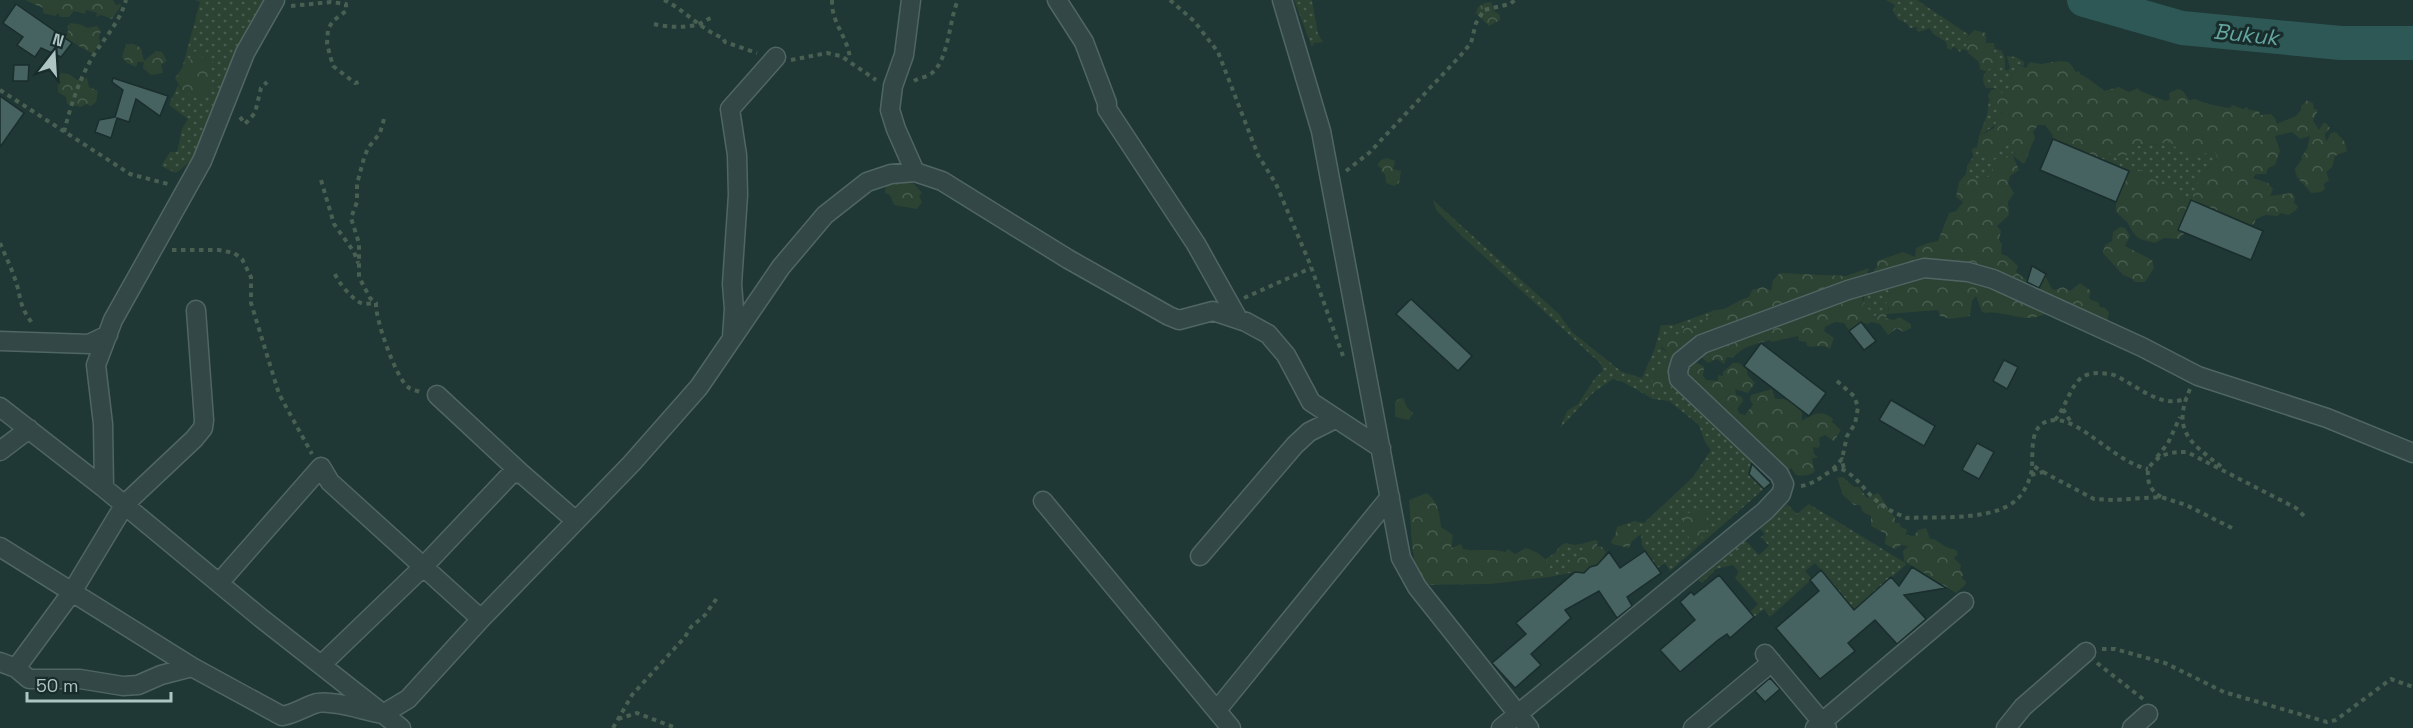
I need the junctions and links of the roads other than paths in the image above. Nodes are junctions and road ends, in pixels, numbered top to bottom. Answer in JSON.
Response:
{"nodes":[{"id":1,"x":910,"y":0,"type":"edge"},
{"id":2,"x":1057,"y":0,"type":"edge"},
{"id":3,"x":1282,"y":0,"type":"edge"},
{"id":4,"x":272,"y":5,"type":"edge"},
{"id":5,"x":777,"y":57,"type":"dead end"},
{"id":6,"x":915,"y":172,"type":"junction"},
{"id":7,"x":196,"y":310,"type":"dead end"},
{"id":8,"x":1234,"y":312,"type":"junction"},
{"id":9,"x":108,"y":335,"type":"junction"},
{"id":10,"x":731,"y":339,"type":"junction"},
{"id":11,"x":0,"y":341,"type":"edge"},
{"id":12,"x":437,"y":395,"type":"road end"},
{"id":13,"x":0,"y":407,"type":"edge"},
{"id":14,"x":1335,"y":419,"type":"junction"},
{"id":15,"x":29,"y":429,"type":"junction"},
{"id":16,"x":1381,"y":448,"type":"junction"},
{"id":17,"x":0,"y":451,"type":"edge"},
{"id":18,"x":2413,"y":453,"type":"edge"},
{"id":19,"x":514,"y":470,"type":"junction"},
{"id":20,"x":104,"y":488,"type":"junction"},
{"id":21,"x":1390,"y":497,"type":"junction"},
{"id":22,"x":1042,"y":501,"type":"dead end"},
{"id":23,"x":125,"y":504,"type":"junction"},
{"id":24,"x":576,"y":521,"type":"junction"},
{"id":25,"x":0,"y":547,"type":"edge"},
{"id":26,"x":1200,"y":556,"type":"dead end"},
{"id":27,"x":423,"y":567,"type":"junction"},
{"id":28,"x":219,"y":583,"type":"junction"},
{"id":29,"x":72,"y":592,"type":"junction"},
{"id":30,"x":1964,"y":603,"type":"dead end"},
{"id":31,"x":481,"y":619,"type":"junction"},
{"id":32,"x":2085,"y":653,"type":"road end"},
{"id":33,"x":8,"y":665,"type":"edge"},
{"id":34,"x":321,"y":665,"type":"junction"},
{"id":35,"x":192,"y":667,"type":"junction"},
{"id":36,"x":1217,"y":710,"type":"junction"},
{"id":37,"x":383,"y":714,"type":"junction"},
{"id":38,"x":2148,"y":714,"type":"road end"},
{"id":39,"x":1523,"y":721,"type":"edge"},
{"id":40,"x":1821,"y":726,"type":"edge"},
{"id":41,"x":401,"y":728,"type":"edge"},
{"id":42,"x":1232,"y":728,"type":"edge"},
{"id":43,"x":1501,"y":728,"type":"edge"},
{"id":44,"x":1694,"y":728,"type":"edge"},
{"id":45,"x":2006,"y":728,"type":"edge"},
{"id":46,"x":2132,"y":728,"type":"edge"}],
"edges":[{"from":1,"to":6,"type":"street"},
{"from":2,"to":8,"type":"street"},
{"from":3,"to":16,"type":"street"},
{"from":4,"to":9,"type":"street"},
{"from":5,"to":10,"type":"street"},
{"from":6,"to":8,"type":"street"},
{"from":6,"to":10,"type":"street"},
{"from":7,"to":23,"type":"street"},
{"from":8,"to":14,"type":"street"},
{"from":9,"to":11,"type":"street"},
{"from":9,"to":20,"type":"street"},
{"from":10,"to":24,"type":"street"},
{"from":12,"to":19,"type":"street"},
{"from":13,"to":15,"type":"street"},
{"from":14,"to":16,"type":"street"},
{"from":14,"to":26,"type":"street"},
{"from":15,"to":17,"type":"street"},
{"from":15,"to":20,"type":"street"},
{"from":16,"to":21,"type":"street"},
{"from":18,"to":39,"type":"street"},
{"from":19,"to":24,"type":"street"},
{"from":19,"to":27,"type":"street"},
{"from":20,"to":23,"type":"street"},
{"from":21,"to":36,"type":"street"},
{"from":21,"to":39,"type":"street"},
{"from":22,"to":36,"type":"street"},
{"from":23,"to":28,"type":"street"},
{"from":23,"to":29,"type":"street"},
{"from":24,"to":31,"type":"street"},
{"from":25,"to":29,"type":"street"},
{"from":27,"to":28,"type":"street"},
{"from":27,"to":31,"type":"street"},
{"from":27,"to":34,"type":"street"},
{"from":28,"to":34,"type":"street"},
{"from":29,"to":33,"type":"street"},
{"from":29,"to":35,"type":"street"},
{"from":30,"to":40,"type":"street"},
{"from":31,"to":37,"type":"street"},
{"from":32,"to":45,"type":"street"},
{"from":33,"to":35,"type":"street"},
{"from":34,"to":37,"type":"street"},
{"from":35,"to":37,"type":"street"},
{"from":36,"to":42,"type":"street"},
{"from":37,"to":41,"type":"street"},
{"from":38,"to":46,"type":"street"},
{"from":39,"to":43,"type":"street"},
{"from":40,"to":44,"type":"street"}]}
